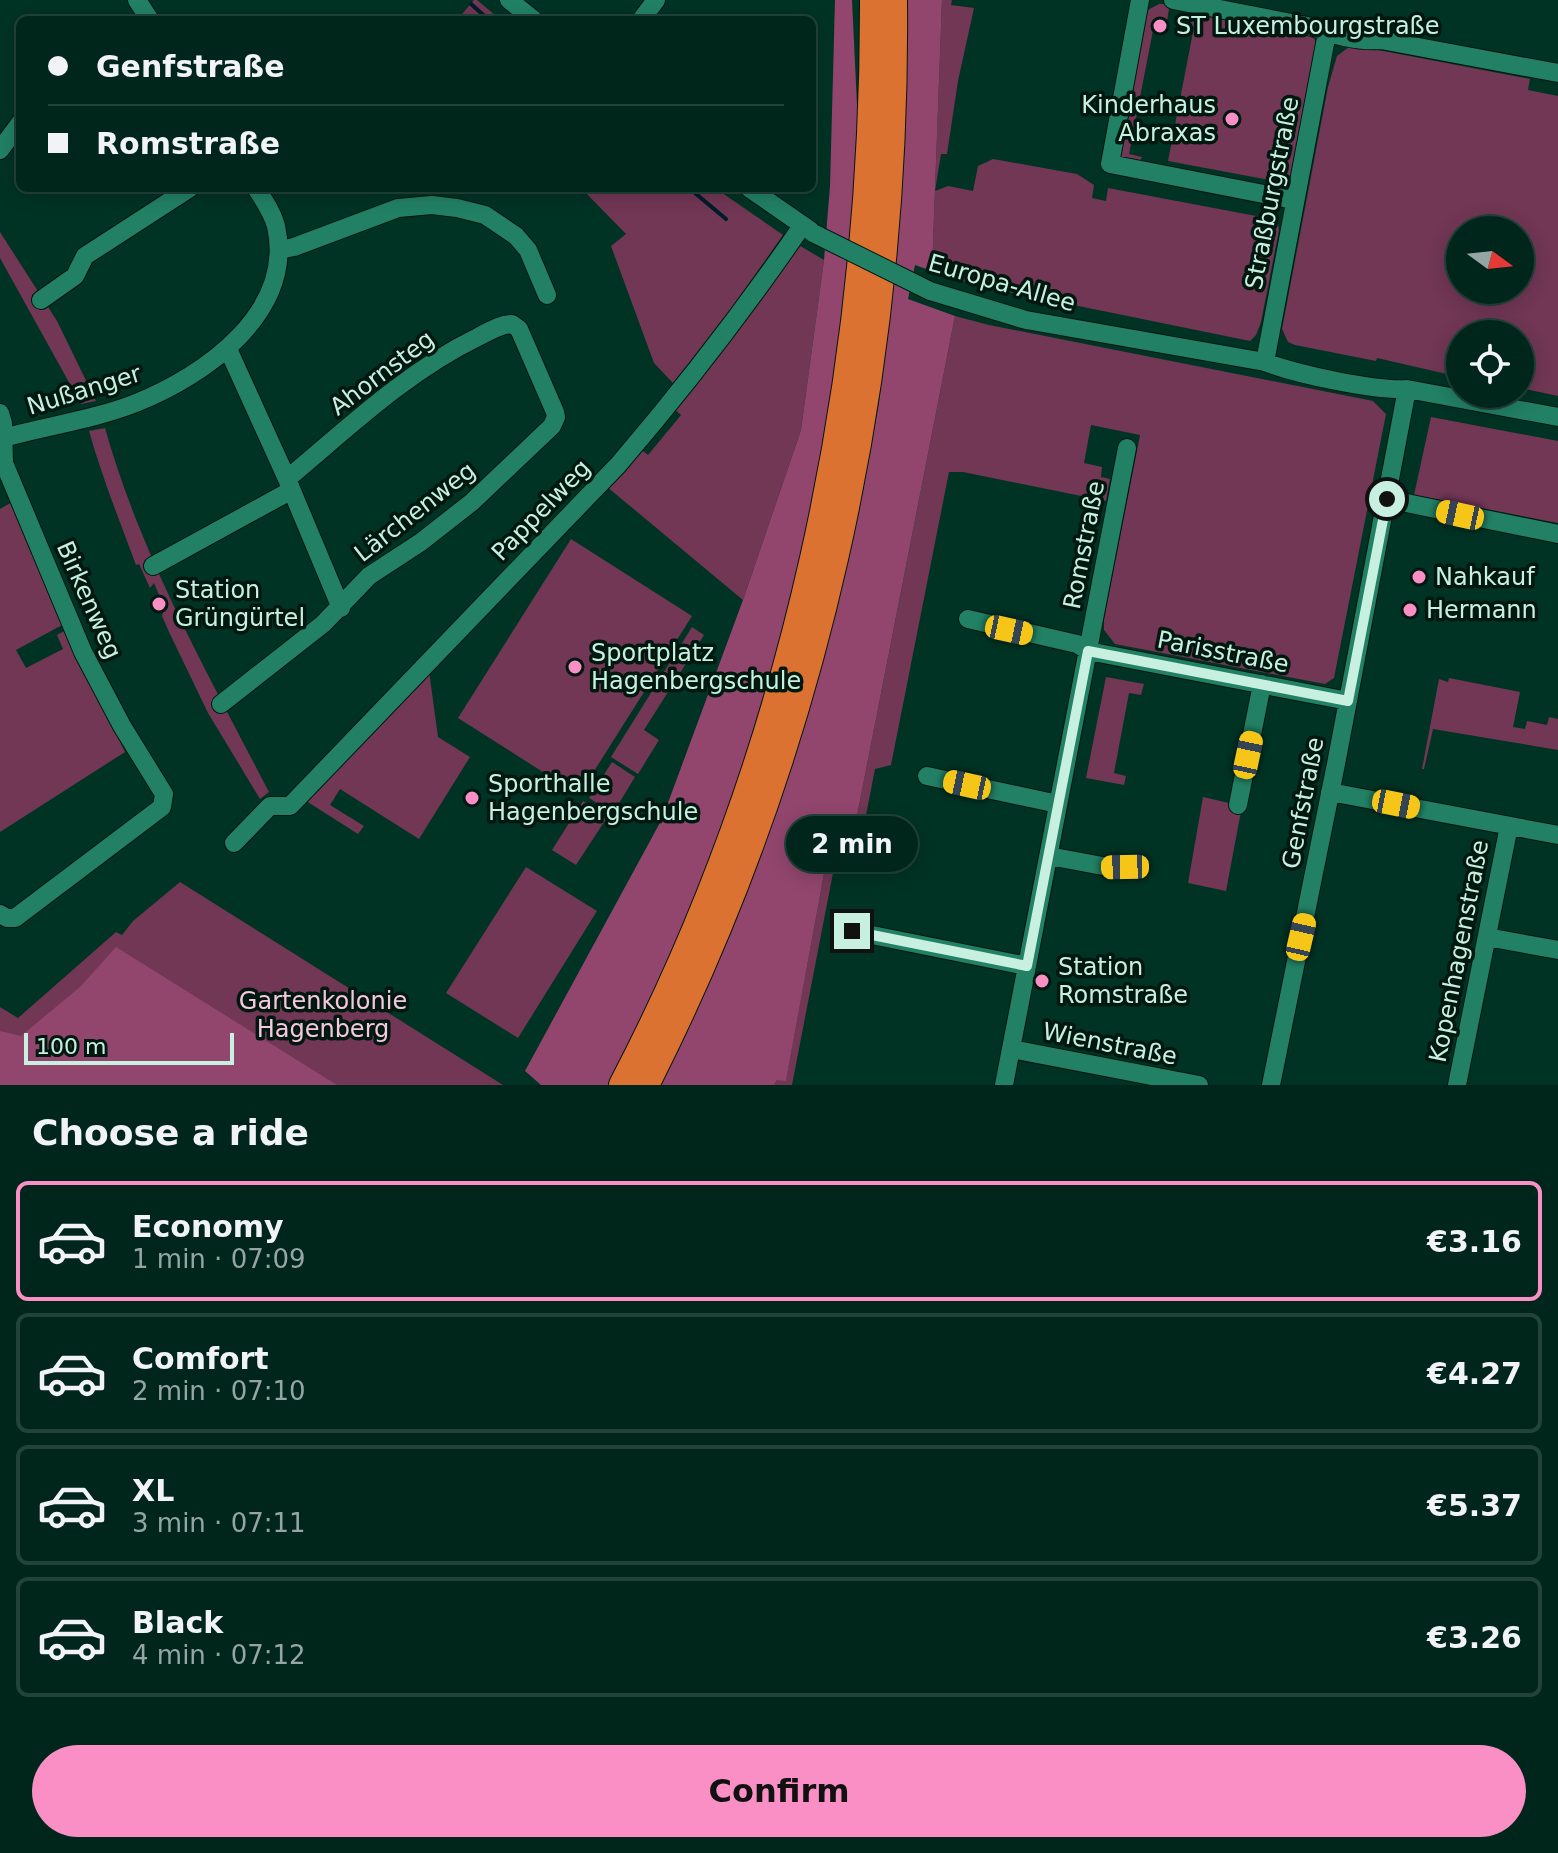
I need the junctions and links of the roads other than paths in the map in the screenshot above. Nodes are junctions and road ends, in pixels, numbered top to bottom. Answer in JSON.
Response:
{"nodes":[{"id":1,"x":509,"y":0,"type":"edge"},
{"id":2,"x":873,"y":0,"type":"edge"},
{"id":3,"x":894,"y":0,"type":"edge"},
{"id":4,"x":1140,"y":0,"type":"edge"},
{"id":5,"x":1173,"y":0,"type":"edge"},
{"id":6,"x":529,"y":16,"type":"edge"},
{"id":7,"x":1327,"y":33,"type":"junction"},
{"id":8,"x":1558,"y":73,"type":"edge"},
{"id":9,"x":16,"y":128,"type":"edge"},
{"id":10,"x":0,"y":150,"type":"edge"},
{"id":11,"x":184,"y":192,"type":"edge"},
{"id":12,"x":258,"y":192,"type":"edge"},
{"id":13,"x":755,"y":192,"type":"edge"},
{"id":14,"x":1294,"y":200,"type":"junction"},
{"id":15,"x":808,"y":229,"type":"junction"},
{"id":16,"x":279,"y":250,"type":"junction"},
{"id":17,"x":547,"y":295,"type":"dead end"},
{"id":18,"x":41,"y":300,"type":"dead end"},
{"id":19,"x":516,"y":325,"type":"joint"},
{"id":20,"x":228,"y":349,"type":"junction"},
{"id":21,"x":1265,"y":362,"type":"junction"},
{"id":22,"x":1407,"y":389,"type":"junction"},
{"id":23,"x":0,"y":413,"type":"edge"},
{"id":24,"x":1558,"y":417,"type":"edge"},
{"id":25,"x":1,"y":439,"type":"edge"},
{"id":26,"x":1127,"y":448,"type":"dead end"},
{"id":27,"x":289,"y":485,"type":"junction"},
{"id":28,"x":1387,"y":499,"type":"junction"},
{"id":29,"x":1558,"y":534,"type":"edge"},
{"id":30,"x":153,"y":566,"type":"dead end"},
{"id":31,"x":341,"y":608,"type":"junction"},
{"id":32,"x":968,"y":619,"type":"dead end"},
{"id":33,"x":1088,"y":651,"type":"junction"},
{"id":34,"x":1262,"y":684,"type":"junction"},
{"id":35,"x":1348,"y":701,"type":"junction"},
{"id":36,"x":221,"y":704,"type":"dead end"},
{"id":37,"x":927,"y":776,"type":"dead end"},
{"id":38,"x":1330,"y":792,"type":"junction"},
{"id":39,"x":1058,"y":804,"type":"junction"},
{"id":40,"x":1238,"y":805,"type":"dead end"},
{"id":41,"x":1509,"y":826,"type":"junction"},
{"id":42,"x":1558,"y":835,"type":"edge"},
{"id":43,"x":234,"y":843,"type":"dead end"},
{"id":44,"x":1049,"y":856,"type":"junction"},
{"id":45,"x":1125,"y":867,"type":"dead end"},
{"id":46,"x":0,"y":914,"type":"edge"},
{"id":47,"x":852,"y":931,"type":"dead end"},
{"id":48,"x":1487,"y":937,"type":"junction"},
{"id":49,"x":1558,"y":950,"type":"edge"},
{"id":50,"x":1027,"y":966,"type":"junction"},
{"id":51,"x":1011,"y":1049,"type":"junction"},
{"id":52,"x":622,"y":1085,"type":"edge"},
{"id":53,"x":646,"y":1085,"type":"edge"},
{"id":54,"x":1004,"y":1085,"type":"edge"},
{"id":55,"x":1199,"y":1085,"type":"edge"},
{"id":56,"x":1271,"y":1085,"type":"edge"},
{"id":57,"x":1457,"y":1085,"type":"edge"}],
"edges":[{"from":1,"to":6,"type":"street"},
{"from":2,"to":52,"type":"highway"},
{"from":3,"to":53,"type":"highway"},
{"from":4,"to":14,"type":"street"},
{"from":5,"to":7,"type":"street"},
{"from":7,"to":8,"type":"street"},
{"from":7,"to":14,"type":"street","name":"Straßburgstraße"},
{"from":9,"to":10,"type":"street"},
{"from":11,"to":18,"type":"street"},
{"from":12,"to":16,"type":"street","name":"Nußanger"},
{"from":13,"to":15,"type":"street","name":"Europa-Allee"},
{"from":14,"to":21,"type":"street","name":"Straßburgstraße"},
{"from":15,"to":21,"type":"street","name":"Europa-Allee","bridge":true},
{"from":15,"to":43,"type":"street","name":"Pappelweg"},
{"from":16,"to":17,"type":"street"},
{"from":16,"to":20,"type":"street","name":"Nußanger"},
{"from":19,"to":27,"type":"street","name":"Ahornsteg"},
{"from":19,"to":31,"type":"street","name":"Lärchenweg"},
{"from":20,"to":25,"type":"street","name":"Nußanger"},
{"from":20,"to":27,"type":"street"},
{"from":21,"to":22,"type":"street","name":"Europa-Allee"},
{"from":22,"to":24,"type":"street","name":"Europa-Allee"},
{"from":22,"to":28,"type":"street","name":"Genfstraße"},
{"from":23,"to":25,"type":"street","name":"Birkenweg"},
{"from":25,"to":46,"type":"street","name":"Birkenweg"},
{"from":26,"to":33,"type":"street","name":"Romstraße"},
{"from":27,"to":30,"type":"street","name":"Ahornsteg"},
{"from":27,"to":31,"type":"street"},
{"from":28,"to":29,"type":"street"},
{"from":28,"to":35,"type":"street","name":"Genfstraße"},
{"from":31,"to":36,"type":"street","name":"Lärchenweg"},
{"from":32,"to":33,"type":"street","name":"Romstraße"},
{"from":33,"to":34,"type":"street","name":"Parisstraße"},
{"from":33,"to":39,"type":"street","name":"Romstraße"},
{"from":34,"to":35,"type":"street","name":"Parisstraße"},
{"from":34,"to":40,"type":"street"},
{"from":35,"to":38,"type":"street","name":"Genfstraße"},
{"from":37,"to":39,"type":"street"},
{"from":38,"to":41,"type":"street"},
{"from":38,"to":56,"type":"street","name":"Genfstraße"},
{"from":39,"to":44,"type":"street","name":"Romstraße"},
{"from":41,"to":42,"type":"street"},
{"from":41,"to":48,"type":"street","name":"Kopenhagenstraße"},
{"from":44,"to":45,"type":"street"},
{"from":44,"to":50,"type":"street","name":"Romstraße"},
{"from":47,"to":50,"type":"street"},
{"from":48,"to":49,"type":"street"},
{"from":48,"to":57,"type":"street","name":"Kopenhagenstraße"},
{"from":50,"to":51,"type":"street","name":"Romstraße"},
{"from":51,"to":54,"type":"street","name":"Romstraße"},
{"from":51,"to":55,"type":"street","name":"Wienstraße"}]}
